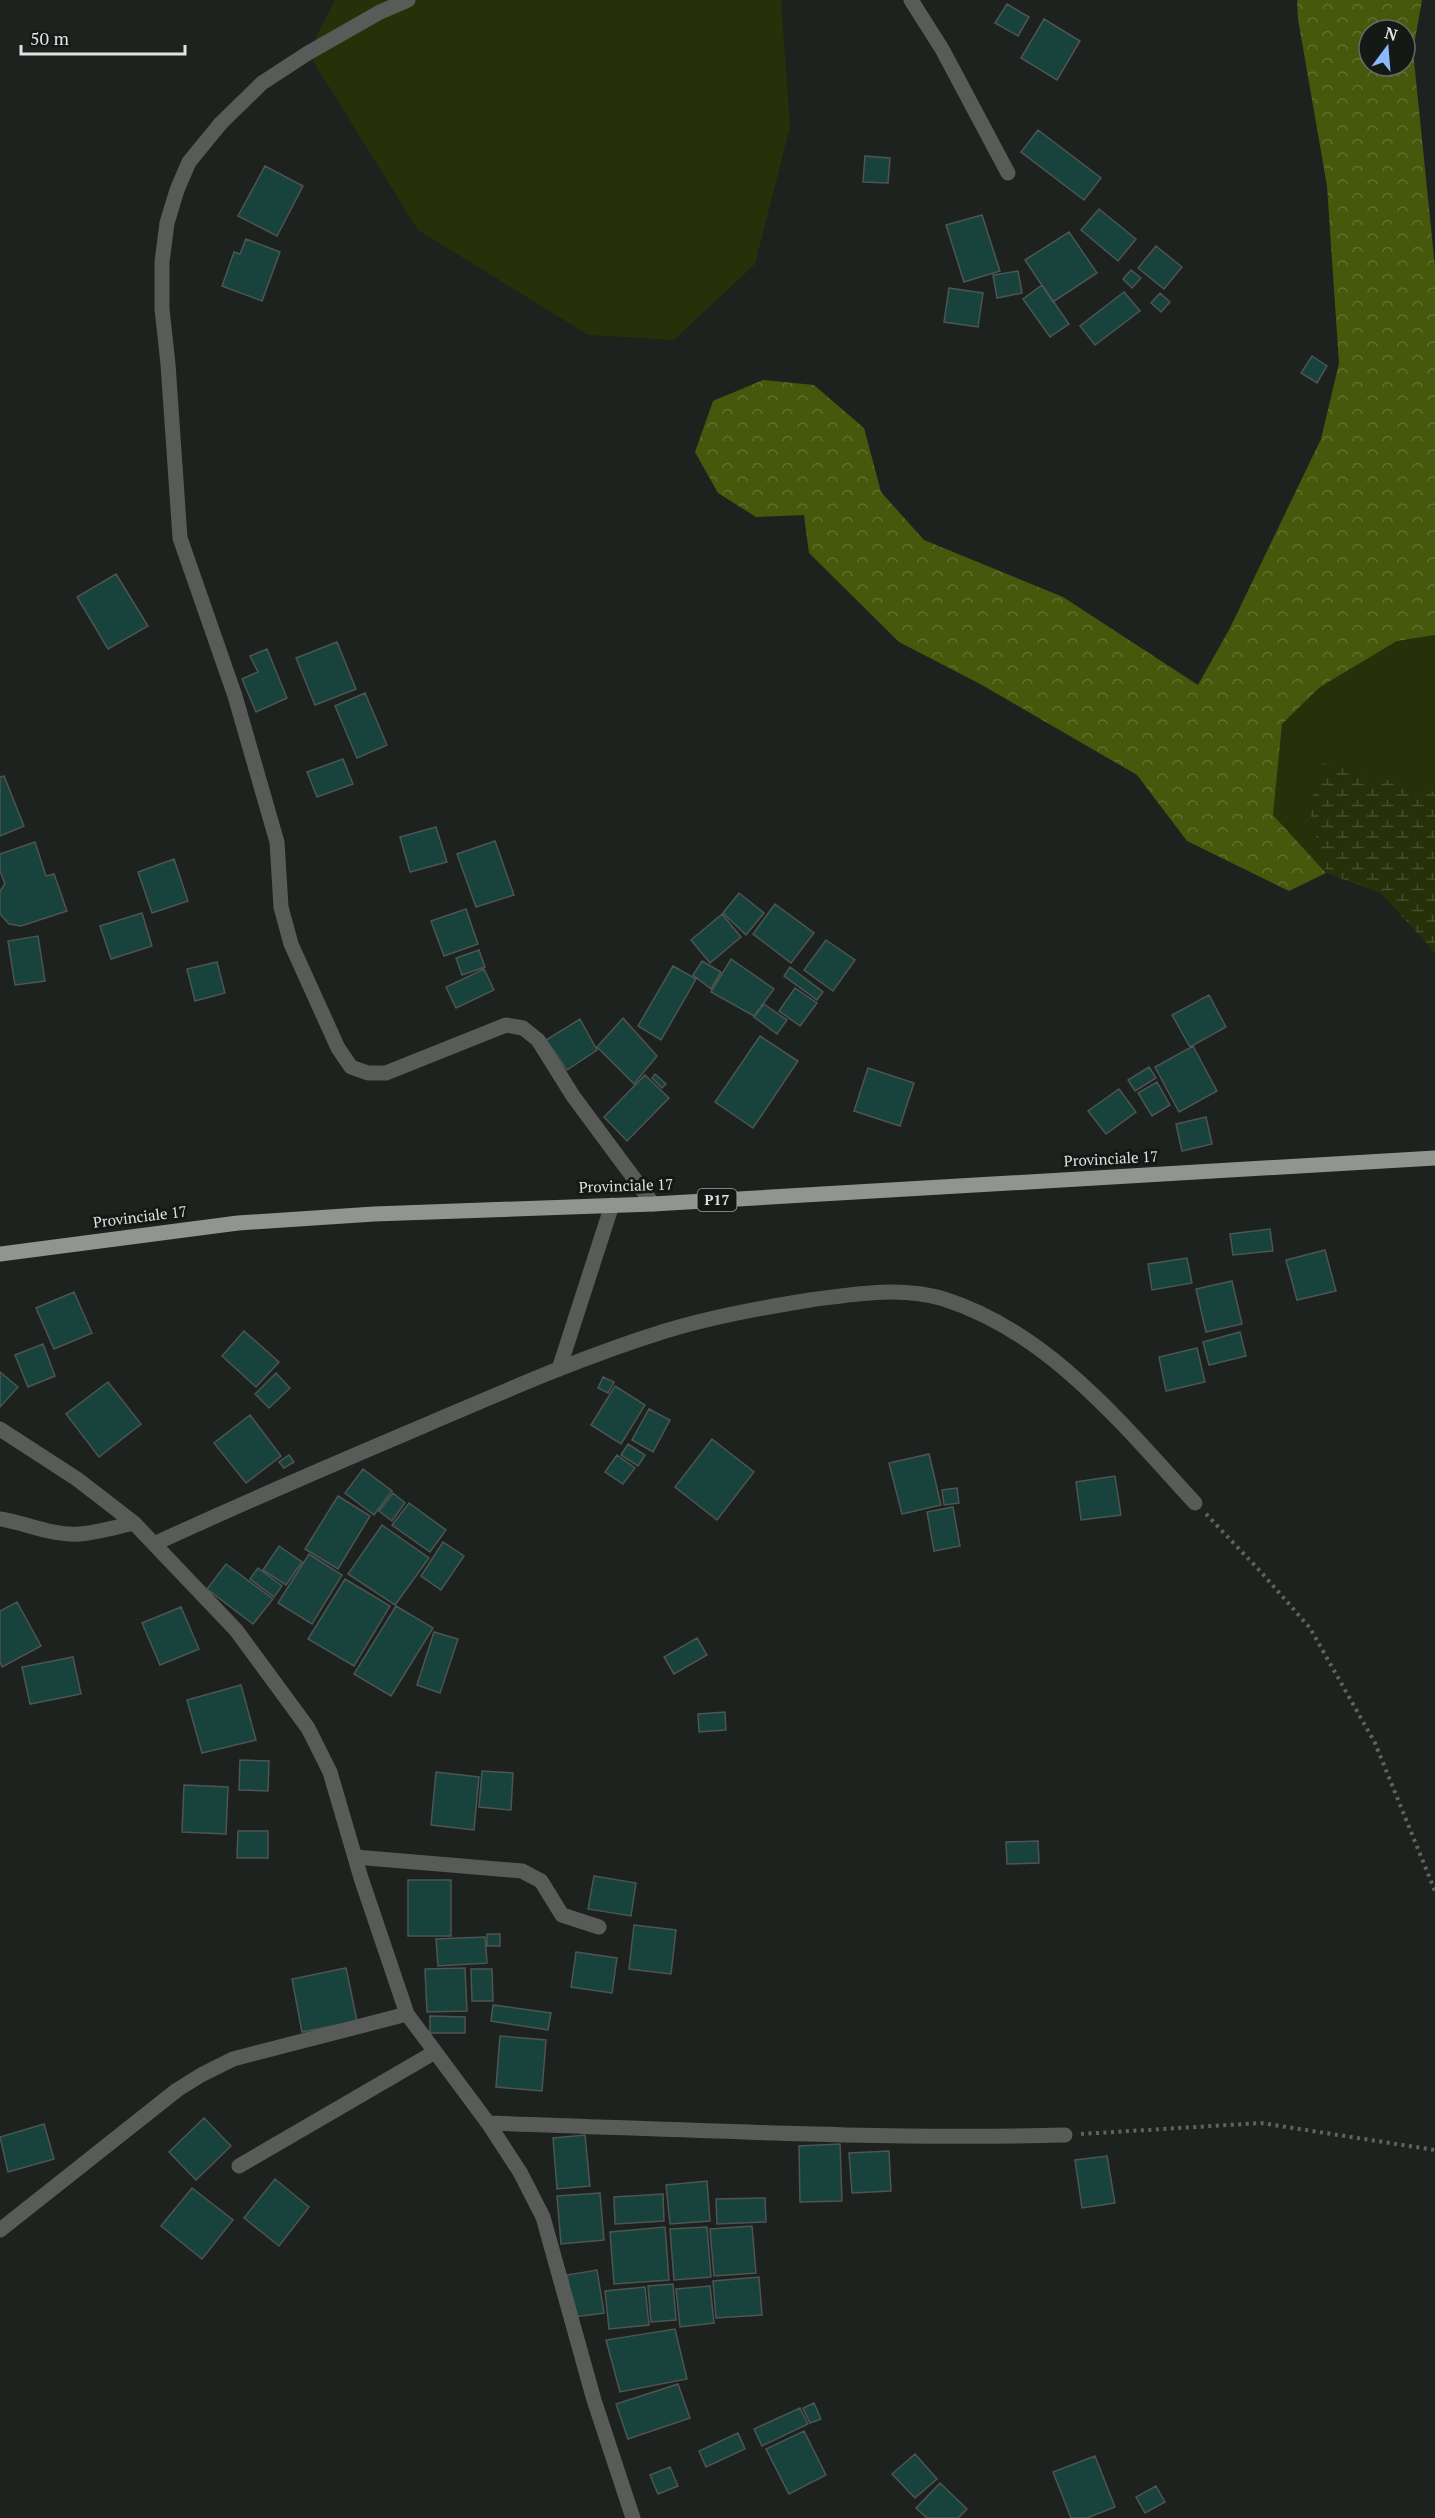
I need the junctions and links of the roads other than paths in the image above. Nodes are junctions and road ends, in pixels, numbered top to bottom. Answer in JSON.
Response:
{"nodes":[{"id":1,"x":408,"y":0,"type":"edge"},
{"id":2,"x":911,"y":0,"type":"edge"},
{"id":3,"x":1008,"y":173,"type":"dead end"},
{"id":4,"x":1435,"y":1158,"type":"edge"},
{"id":5,"x":653,"y":1204,"type":"junction"},
{"id":6,"x":612,"y":1205,"type":"junction"},
{"id":7,"x":0,"y":1254,"type":"edge"},
{"id":8,"x":559,"y":1369,"type":"junction"},
{"id":9,"x":0,"y":1429,"type":"edge"},
{"id":10,"x":1195,"y":1503,"type":"road end"},
{"id":11,"x":0,"y":1519,"type":"edge"},
{"id":12,"x":134,"y":1523,"type":"junction"},
{"id":13,"x":154,"y":1544,"type":"junction"},
{"id":14,"x":355,"y":1857,"type":"junction"},
{"id":15,"x":599,"y":1927,"type":"dead end"},
{"id":16,"x":407,"y":2014,"type":"junction"},
{"id":17,"x":435,"y":2052,"type":"junction"},
{"id":18,"x":488,"y":2123,"type":"junction"},
{"id":19,"x":1065,"y":2134,"type":"road end"},
{"id":20,"x":239,"y":2166,"type":"dead end"},
{"id":21,"x":0,"y":2230,"type":"edge"},
{"id":22,"x":633,"y":2518,"type":"edge"}],
"edges":[{"from":1,"to":5,"type":"street"},
{"from":2,"to":3,"type":"street"},
{"from":4,"to":5,"type":"main road","name":"Provinciale 17","number":"P17"},
{"from":5,"to":6,"type":"main road","name":"Provinciale 17","number":"P17"},
{"from":6,"to":7,"type":"main road","name":"Provinciale 17","number":"P17"},
{"from":6,"to":8,"type":"street"},
{"from":8,"to":10,"type":"street"},
{"from":8,"to":13,"type":"street"},
{"from":9,"to":12,"type":"street"},
{"from":11,"to":12,"type":"street"},
{"from":12,"to":13,"type":"street"},
{"from":13,"to":14,"type":"street"},
{"from":14,"to":15,"type":"street"},
{"from":14,"to":16,"type":"street"},
{"from":16,"to":17,"type":"street"},
{"from":16,"to":21,"type":"street"},
{"from":17,"to":18,"type":"street"},
{"from":17,"to":20,"type":"street"},
{"from":18,"to":19,"type":"street"},
{"from":18,"to":22,"type":"street"}]}
